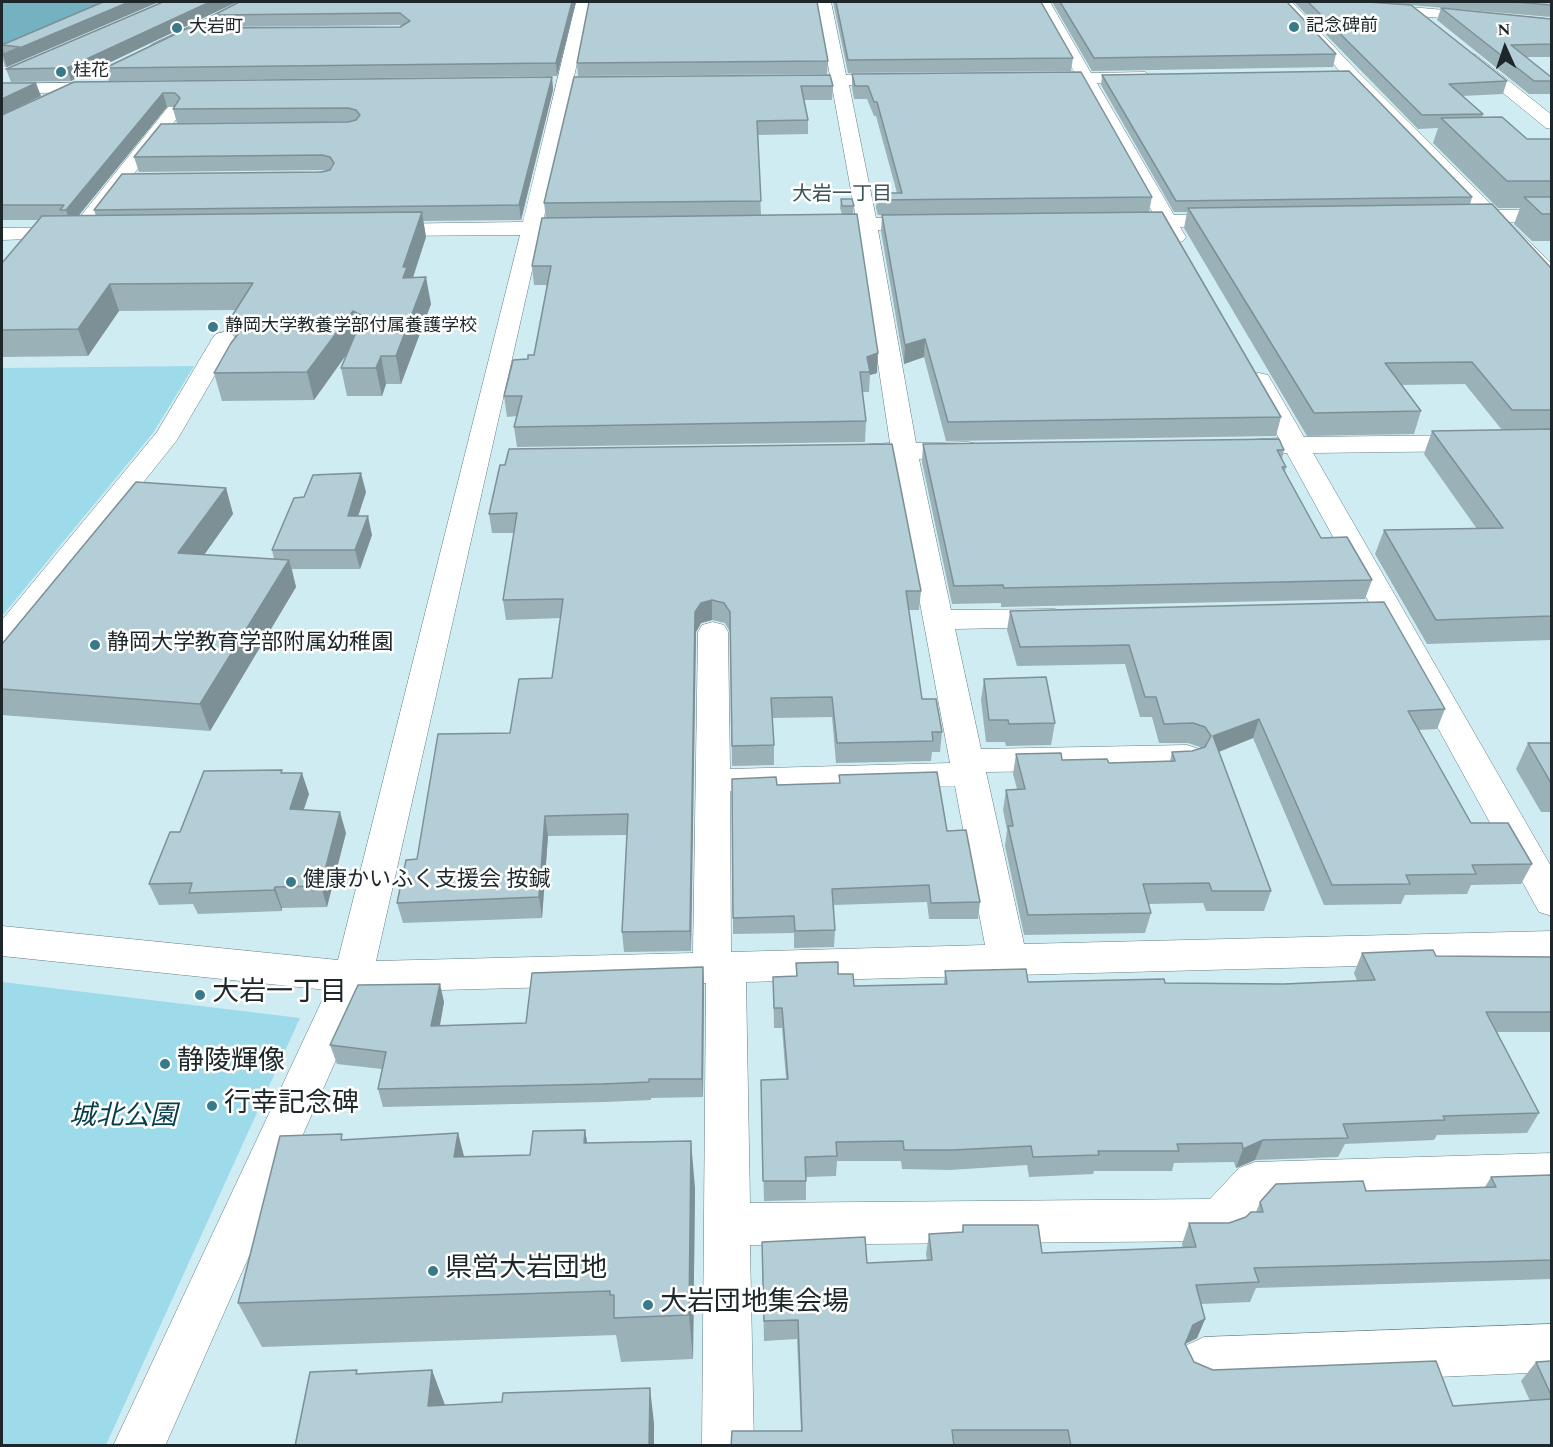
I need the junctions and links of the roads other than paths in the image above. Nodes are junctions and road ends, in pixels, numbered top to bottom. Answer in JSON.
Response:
{"nodes":[{"id":1,"x":583,"y":2,"type":"edge"},
{"id":2,"x":824,"y":2,"type":"edge"},
{"id":3,"x":1043,"y":2,"type":"edge"},
{"id":4,"x":1284,"y":2,"type":"edge"},
{"id":5,"x":1361,"y":6,"type":"edge"},
{"id":6,"x":254,"y":9,"type":"edge"},
{"id":7,"x":1413,"y":11,"type":"junction"},
{"id":8,"x":1551,"y":24,"type":"edge"},
{"id":9,"x":1432,"y":26,"type":"edge"},
{"id":10,"x":222,"y":33,"type":"edge"},
{"id":11,"x":186,"y":34,"type":"junction"},
{"id":12,"x":1459,"y":49,"type":"edge"},
{"id":13,"x":147,"y":53,"type":"edge"},
{"id":14,"x":107,"y":73,"type":"edge"},
{"id":15,"x":1327,"y":74,"type":"edge"},
{"id":16,"x":1351,"y":74,"type":"junction"},
{"id":17,"x":1160,"y":77,"type":"edge"},
{"id":18,"x":1088,"y":78,"type":"junction"},
{"id":19,"x":1019,"y":79,"type":"edge"},
{"id":20,"x":840,"y":80,"type":"junction"},
{"id":21,"x":907,"y":80,"type":"edge"},
{"id":22,"x":769,"y":81,"type":"edge"},
{"id":23,"x":171,"y":86,"type":"edge"},
{"id":24,"x":78,"y":87,"type":"junction"},
{"id":25,"x":124,"y":87,"type":"edge"},
{"id":26,"x":2,"y":89,"type":"edge"},
{"id":27,"x":40,"y":106,"type":"edge"},
{"id":28,"x":159,"y":131,"type":"junction"},
{"id":29,"x":181,"y":131,"type":"edge"},
{"id":30,"x":1548,"y":131,"type":"edge"},
{"id":31,"x":1413,"y":136,"type":"junction"},
{"id":32,"x":1435,"y":136,"type":"dead end"},
{"id":33,"x":120,"y":180,"type":"junction"},
{"id":34,"x":142,"y":180,"type":"edge"},
{"id":35,"x":1551,"y":215,"type":"edge"},
{"id":36,"x":1491,"y":216,"type":"junction"},
{"id":37,"x":1433,"y":217,"type":"edge"},
{"id":38,"x":1248,"y":220,"type":"edge"},
{"id":39,"x":1167,"y":221,"type":"junction"},
{"id":40,"x":1107,"y":222,"type":"edge"},
{"id":41,"x":951,"y":223,"type":"edge"},
{"id":42,"x":867,"y":224,"type":"junction"},
{"id":43,"x":798,"y":225,"type":"edge"},
{"id":44,"x":601,"y":228,"type":"edge"},
{"id":45,"x":531,"y":229,"type":"junction"},
{"id":46,"x":364,"y":230,"type":"edge"},
{"id":47,"x":78,"y":233,"type":"junction"},
{"id":48,"x":102,"y":233,"type":"edge"},
{"id":49,"x":2,"y":234,"type":"edge"},
{"id":50,"x":1190,"y":262,"type":"edge"},
{"id":51,"x":1551,"y":277,"type":"edge"},
{"id":52,"x":224,"y":339,"type":"dead end"},
{"id":53,"x":1249,"y":364,"type":"edge"},
{"id":54,"x":1551,"y":441,"type":"edge"},
{"id":55,"x":1297,"y":445,"type":"junction"},
{"id":56,"x":1214,"y":446,"type":"edge"},
{"id":57,"x":988,"y":450,"type":"edge"},
{"id":58,"x":904,"y":451,"type":"junction"},
{"id":59,"x":821,"y":452,"type":"edge"},
{"id":60,"x":1388,"y":610,"type":"junction"},
{"id":61,"x":1353,"y":611,"type":"edge"},
{"id":62,"x":1081,"y":617,"type":"edge"},
{"id":63,"x":939,"y":620,"type":"junction"},
{"id":64,"x":713,"y":632,"type":"dead end"},
{"id":65,"x":2,"y":639,"type":"edge"},
{"id":66,"x":1186,"y":757,"type":"edge"},
{"id":67,"x":968,"y":767,"type":"junction"},
{"id":68,"x":712,"y":781,"type":"junction"},
{"id":69,"x":1551,"y":902,"type":"edge"},
{"id":70,"x":2,"y":941,"type":"edge"},
{"id":71,"x":1551,"y":946,"type":"edge"},
{"id":72,"x":1007,"y":958,"type":"junction"},
{"id":73,"x":719,"y":968,"type":"junction"},
{"id":74,"x":353,"y":977,"type":"junction"},
{"id":75,"x":1551,"y":1173,"type":"edge"},
{"id":76,"x":726,"y":1224,"type":"junction"},
{"id":77,"x":1551,"y":1348,"type":"edge"},
{"id":78,"x":1204,"y":1362,"type":"dead end"},
{"id":79,"x":139,"y":1446,"type":"edge"},
{"id":80,"x":728,"y":1446,"type":"edge"}],
"edges":[{"from":1,"to":45,"type":"street"},
{"from":2,"to":20,"type":"street"},
{"from":3,"to":18,"type":"street"},
{"from":4,"to":16,"type":"street"},
{"from":5,"to":7,"type":"street"},
{"from":6,"to":11,"type":"street"},
{"from":7,"to":8,"type":"street"},
{"from":7,"to":9,"type":"street"},
{"from":10,"to":11,"type":"street"},
{"from":11,"to":13,"type":"street"},
{"from":12,"to":30,"type":"street"},
{"from":14,"to":24,"type":"street"},
{"from":15,"to":16,"type":"street"},
{"from":16,"to":31,"type":"street"},
{"from":17,"to":18,"type":"street"},
{"from":18,"to":19,"type":"street"},
{"from":18,"to":39,"type":"street"},
{"from":20,"to":21,"type":"street"},
{"from":20,"to":22,"type":"street"},
{"from":20,"to":42,"type":"street"},
{"from":23,"to":28,"type":"street"},
{"from":24,"to":25,"type":"street"},
{"from":24,"to":26,"type":"street"},
{"from":24,"to":27,"type":"street"},
{"from":28,"to":29,"type":"street"},
{"from":28,"to":33,"type":"street"},
{"from":31,"to":32,"type":"street"},
{"from":31,"to":36,"type":"street"},
{"from":33,"to":34,"type":"street"},
{"from":33,"to":47,"type":"street"},
{"from":35,"to":36,"type":"street"},
{"from":36,"to":37,"type":"street"},
{"from":36,"to":51,"type":"street"},
{"from":38,"to":39,"type":"street"},
{"from":39,"to":40,"type":"street"},
{"from":39,"to":50,"type":"street"},
{"from":41,"to":42,"type":"street"},
{"from":42,"to":43,"type":"street"},
{"from":42,"to":58,"type":"street"},
{"from":44,"to":45,"type":"street"},
{"from":45,"to":46,"type":"street"},
{"from":45,"to":74,"type":"street"},
{"from":47,"to":48,"type":"street"},
{"from":47,"to":49,"type":"street"},
{"from":52,"to":65,"type":"street"},
{"from":53,"to":55,"type":"street"},
{"from":54,"to":55,"type":"street"},
{"from":55,"to":56,"type":"street"},
{"from":55,"to":60,"type":"street"},
{"from":57,"to":58,"type":"street"},
{"from":58,"to":59,"type":"street"},
{"from":58,"to":63,"type":"street"},
{"from":60,"to":61,"type":"street"},
{"from":60,"to":69,"type":"street"},
{"from":62,"to":63,"type":"street"},
{"from":63,"to":67,"type":"street"},
{"from":64,"to":68,"type":"street"},
{"from":66,"to":67,"type":"street"},
{"from":67,"to":68,"type":"street"},
{"from":67,"to":72,"type":"street"},
{"from":68,"to":73,"type":"street"},
{"from":70,"to":74,"type":"street"},
{"from":71,"to":72,"type":"street"},
{"from":72,"to":73,"type":"street"},
{"from":73,"to":74,"type":"street"},
{"from":73,"to":76,"type":"street"},
{"from":74,"to":79,"type":"street"},
{"from":75,"to":76,"type":"street"},
{"from":76,"to":80,"type":"street"},
{"from":77,"to":78,"type":"street"}]}
